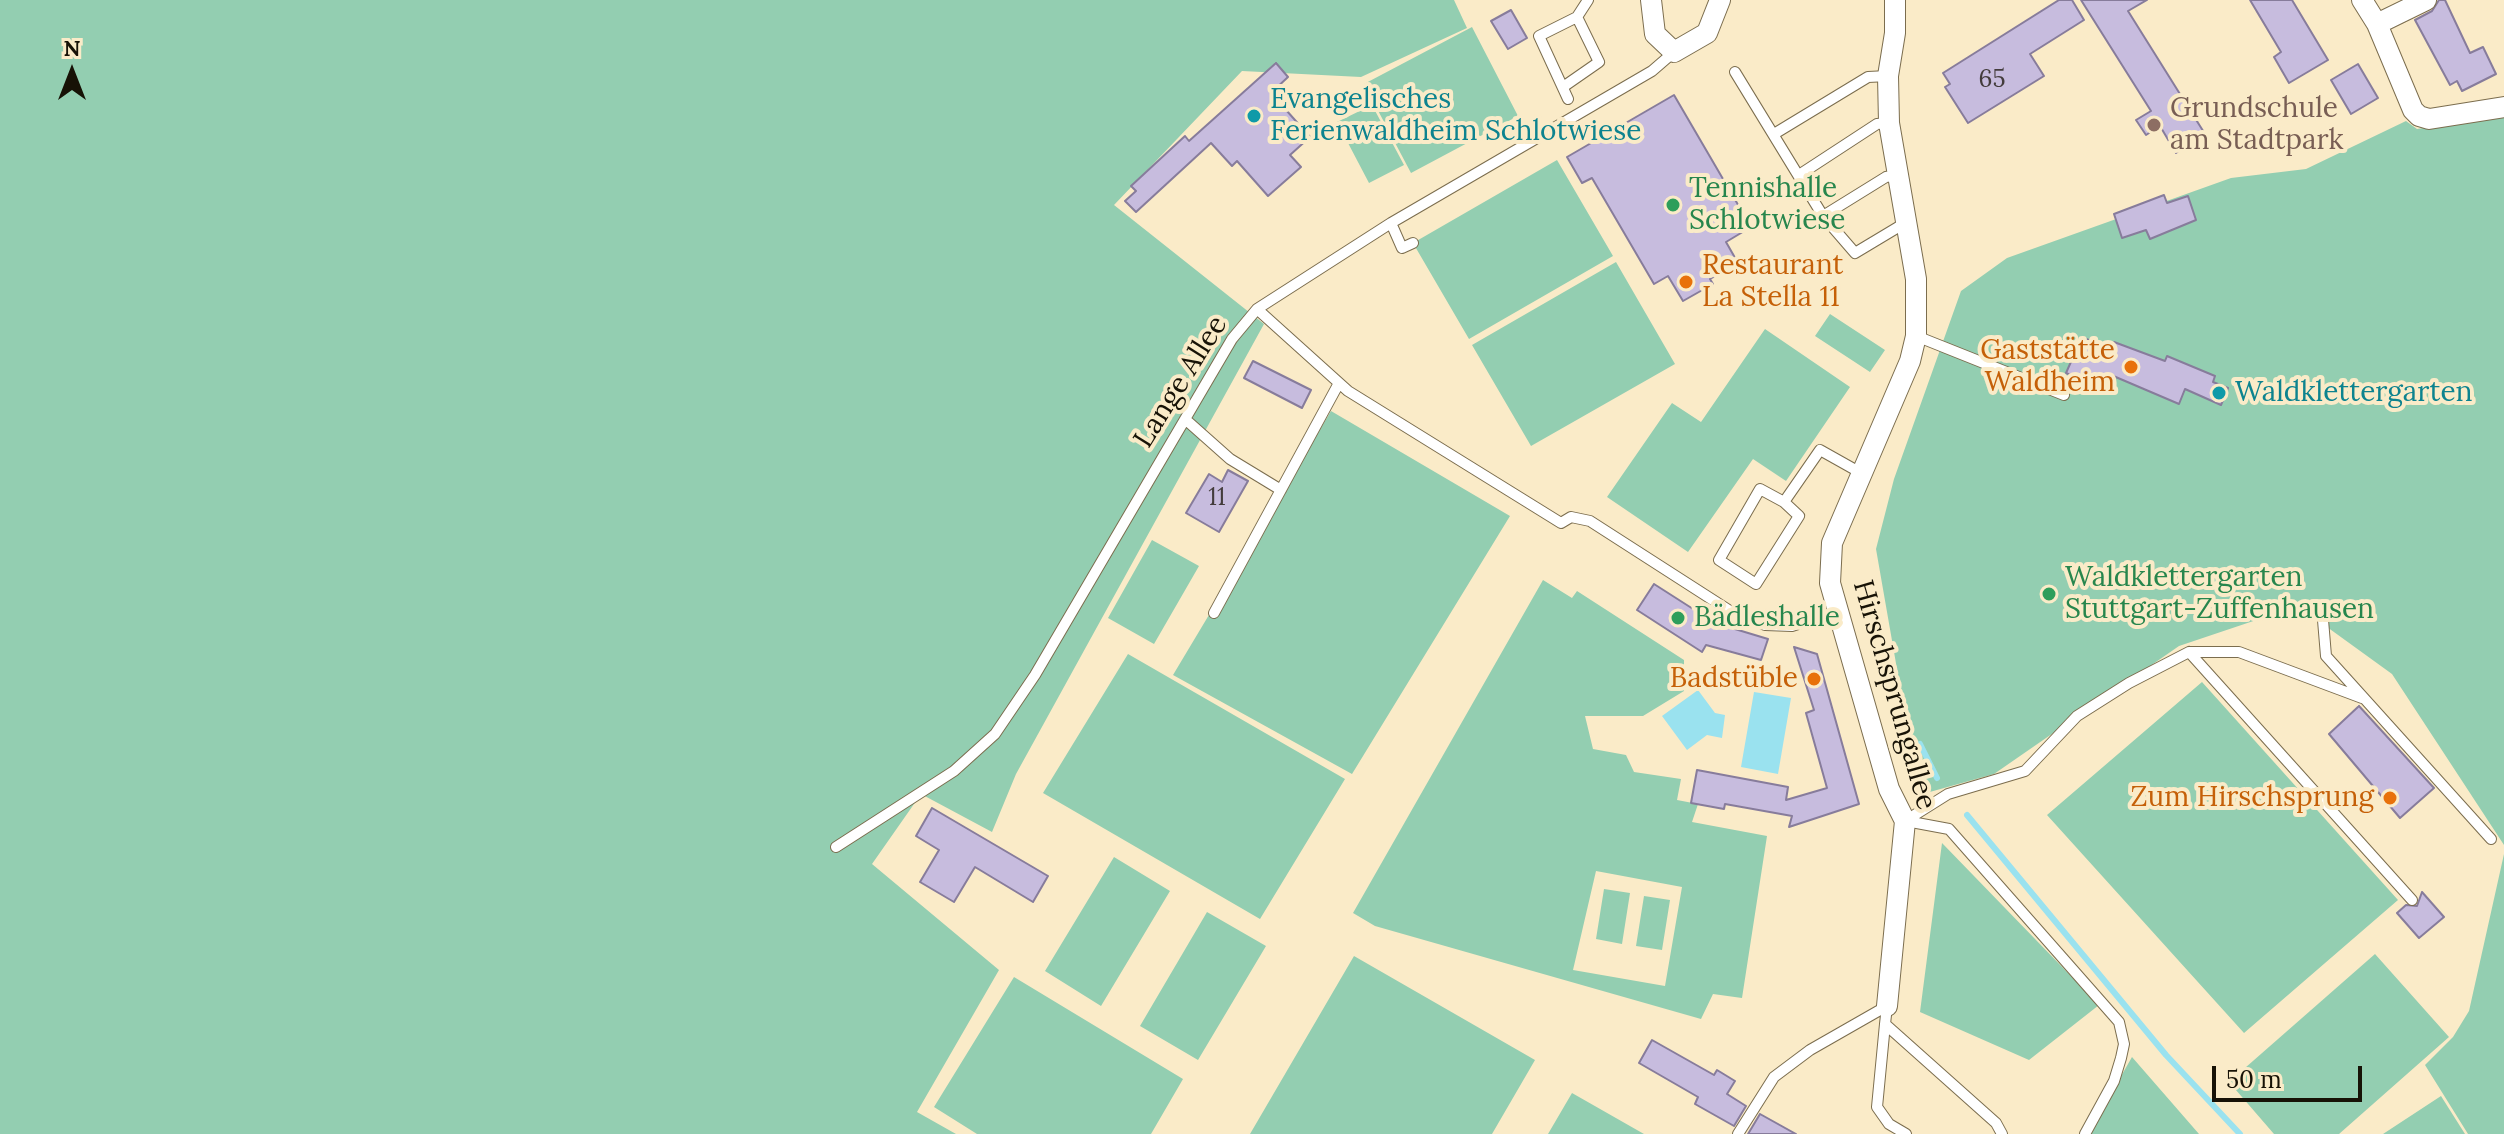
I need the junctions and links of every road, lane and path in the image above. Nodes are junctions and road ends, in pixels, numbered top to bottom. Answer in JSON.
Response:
{"nodes":[{"id":1,"x":1588,"y":0,"type":"edge"},
{"id":2,"x":1651,"y":0,"type":"edge"},
{"id":3,"x":1720,"y":0,"type":"edge"},
{"id":4,"x":1895,"y":0,"type":"edge"},
{"id":5,"x":2362,"y":0,"type":"edge"},
{"id":6,"x":2426,"y":0,"type":"edge"},
{"id":7,"x":1577,"y":17,"type":"junction"},
{"id":8,"x":2377,"y":24,"type":"junction"},
{"id":9,"x":1674,"y":52,"type":"junction"},
{"id":10,"x":1735,"y":72,"type":"dead end"},
{"id":11,"x":1888,"y":76,"type":"junction"},
{"id":12,"x":1563,"y":87,"type":"junction"},
{"id":13,"x":1568,"y":99,"type":"dead end"},
{"id":14,"x":2504,"y":107,"type":"edge"},
{"id":15,"x":1889,"y":123,"type":"junction"},
{"id":16,"x":1774,"y":134,"type":"junction"},
{"id":17,"x":1799,"y":175,"type":"junction"},
{"id":18,"x":1897,"y":175,"type":"junction"},
{"id":19,"x":1823,"y":216,"type":"junction"},
{"id":20,"x":1391,"y":223,"type":"junction"},
{"id":21,"x":1905,"y":223,"type":"junction"},
{"id":22,"x":1413,"y":243,"type":"dead end"},
{"id":23,"x":1257,"y":309,"type":"junction"},
{"id":24,"x":1916,"y":336,"type":"junction"},
{"id":25,"x":1339,"y":383,"type":"junction"},
{"id":26,"x":2064,"y":395,"type":"dead end"},
{"id":27,"x":1185,"y":419,"type":"junction"},
{"id":28,"x":1861,"y":473,"type":"junction"},
{"id":29,"x":1281,"y":490,"type":"junction"},
{"id":30,"x":1784,"y":502,"type":"junction"},
{"id":31,"x":1835,"y":612,"type":"junction"},
{"id":32,"x":1214,"y":613,"type":"dead end"},
{"id":33,"x":2323,"y":620,"type":"dead end"},
{"id":34,"x":2189,"y":652,"type":"junction"},
{"id":35,"x":2364,"y":699,"type":"junction"},
{"id":36,"x":1905,"y":821,"type":"junction"},
{"id":37,"x":2491,"y":839,"type":"dead end"},
{"id":38,"x":836,"y":847,"type":"dead end"},
{"id":39,"x":2412,"y":900,"type":"dead end"},
{"id":40,"x":1886,"y":1015,"type":"junction"},
{"id":41,"x":1738,"y":1134,"type":"edge"},
{"id":42,"x":1906,"y":1134,"type":"edge"},
{"id":43,"x":2002,"y":1134,"type":"edge"},
{"id":44,"x":2085,"y":1134,"type":"edge"}],
"edges":[{"from":1,"to":7,"type":"lane"},
{"from":2,"to":9,"type":"street"},
{"from":3,"to":9,"type":"street"},
{"from":4,"to":11,"type":"street","name":"Hirschsprungallee"},
{"from":5,"to":8,"type":"street"},
{"from":6,"to":8,"type":"street"},
{"from":7,"to":12,"type":"lane"},
{"from":7,"to":12,"type":"lane"},
{"from":8,"to":14,"type":"street"},
{"from":9,"to":20,"type":"lane","name":"Lange Allee"},
{"from":10,"to":16,"type":"lane"},
{"from":11,"to":15,"type":"street","name":"Hirschsprungallee"},
{"from":11,"to":16,"type":"lane"},
{"from":12,"to":13,"type":"lane"},
{"from":15,"to":17,"type":"lane"},
{"from":15,"to":18,"type":"street","name":"Hirschsprungallee"},
{"from":16,"to":17,"type":"lane"},
{"from":17,"to":19,"type":"lane"},
{"from":18,"to":19,"type":"lane"},
{"from":18,"to":21,"type":"street","name":"Hirschsprungallee"},
{"from":19,"to":21,"type":"lane"},
{"from":20,"to":22,"type":"lane"},
{"from":20,"to":23,"type":"lane","name":"Lange Allee"},
{"from":21,"to":24,"type":"street","name":"Hirschsprungallee"},
{"from":23,"to":25,"type":"lane"},
{"from":23,"to":27,"type":"lane","name":"Lange Allee"},
{"from":24,"to":26,"type":"lane"},
{"from":24,"to":28,"type":"street","name":"Hirschsprungallee"},
{"from":25,"to":29,"type":"lane"},
{"from":25,"to":31,"type":"lane"},
{"from":27,"to":29,"type":"lane"},
{"from":27,"to":38,"type":"lane","name":"Lange Allee"},
{"from":28,"to":30,"type":"lane"},
{"from":28,"to":31,"type":"street","name":"Hirschsprungallee"},
{"from":29,"to":32,"type":"lane"},
{"from":30,"to":30,"type":"lane"},
{"from":31,"to":36,"type":"street","name":"Hirschsprungallee"},
{"from":33,"to":35,"type":"lane"},
{"from":34,"to":35,"type":"lane"},
{"from":34,"to":36,"type":"lane"},
{"from":34,"to":39,"type":"lane"},
{"from":35,"to":37,"type":"lane"},
{"from":36,"to":40,"type":"street","name":"Hirschsprungallee"},
{"from":36,"to":44,"type":"lane"},
{"from":40,"to":41,"type":"lane"},
{"from":40,"to":42,"type":"lane"},
{"from":40,"to":43,"type":"lane"}]}
